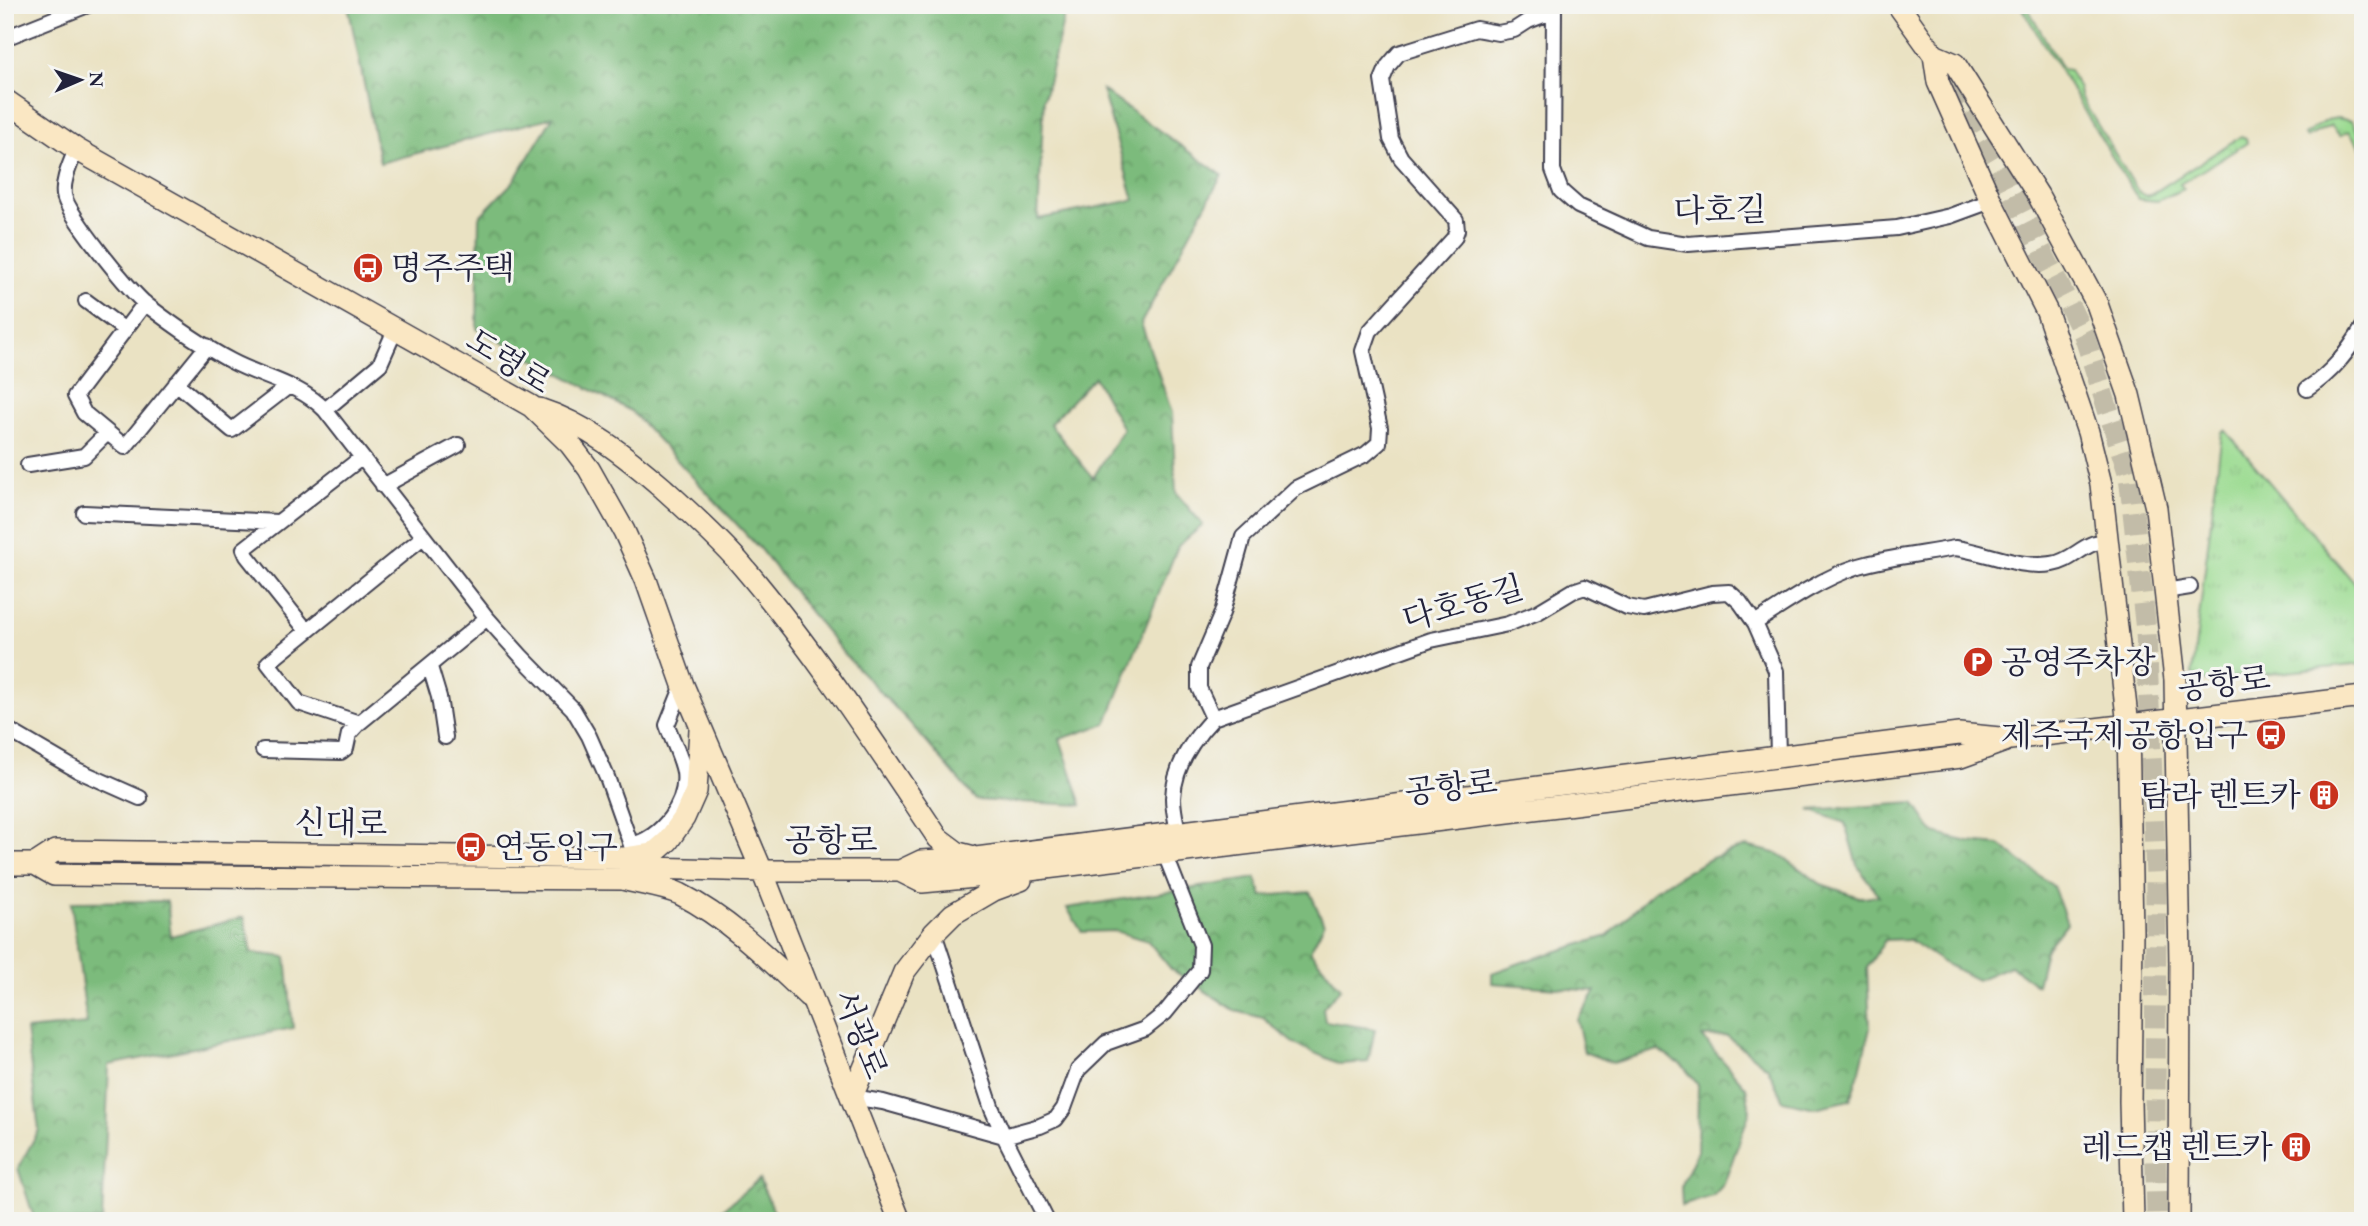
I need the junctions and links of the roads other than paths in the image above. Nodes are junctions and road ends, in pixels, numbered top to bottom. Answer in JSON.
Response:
{"nodes":[{"id":1,"x":88,"y":5,"type":"edge"},
{"id":2,"x":1898,"y":5,"type":"edge"},
{"id":3,"x":1554,"y":8,"type":"edge"},
{"id":4,"x":5,"y":38,"type":"edge"},
{"id":5,"x":1934,"y":55,"type":"junction"},
{"id":6,"x":5,"y":100,"type":"edge"},
{"id":7,"x":76,"y":149,"type":"junction"},
{"id":8,"x":1991,"y":201,"type":"junction"},
{"id":9,"x":86,"y":301,"type":"dead end"},
{"id":10,"x":145,"y":303,"type":"junction"},
{"id":11,"x":2363,"y":327,"type":"edge"},
{"id":12,"x":125,"y":330,"type":"junction"},
{"id":13,"x":395,"y":330,"type":"junction"},
{"id":14,"x":207,"y":346,"type":"junction"},
{"id":15,"x":176,"y":383,"type":"junction"},
{"id":16,"x":289,"y":386,"type":"junction"},
{"id":17,"x":2307,"y":389,"type":"dead end"},
{"id":18,"x":531,"y":406,"type":"junction"},
{"id":19,"x":325,"y":410,"type":"junction"},
{"id":20,"x":107,"y":433,"type":"junction"},
{"id":21,"x":458,"y":445,"type":"dead end"},
{"id":22,"x":361,"y":458,"type":"junction"},
{"id":23,"x":28,"y":465,"type":"dead end"},
{"id":24,"x":383,"y":486,"type":"junction"},
{"id":25,"x":84,"y":513,"type":"dead end"},
{"id":26,"x":278,"y":522,"type":"junction"},
{"id":27,"x":423,"y":537,"type":"junction"},
{"id":28,"x":2108,"y":541,"type":"junction"},
{"id":29,"x":2190,"y":587,"type":"dead end"},
{"id":30,"x":2165,"y":591,"type":"junction"},
{"id":31,"x":487,"y":618,"type":"junction"},
{"id":32,"x":1755,"y":623,"type":"junction"},
{"id":33,"x":307,"y":631,"type":"junction"},
{"id":34,"x":430,"y":667,"type":"junction"},
{"id":35,"x":2363,"y":683,"type":"edge"},
{"id":36,"x":683,"y":685,"type":"junction"},
{"id":37,"x":2354,"y":698,"type":"edge"},
{"id":38,"x":1213,"y":719,"type":"junction"},
{"id":39,"x":2175,"y":721,"type":"junction"},
{"id":40,"x":359,"y":723,"type":"junction"},
{"id":41,"x":700,"y":724,"type":"junction"},
{"id":42,"x":2128,"y":726,"type":"junction"},
{"id":43,"x":5,"y":728,"type":"edge"},
{"id":44,"x":445,"y":737,"type":"dead end"},
{"id":45,"x":2010,"y":739,"type":"junction"},
{"id":46,"x":263,"y":750,"type":"dead end"},
{"id":47,"x":1778,"y":757,"type":"junction"},
{"id":48,"x":140,"y":798,"type":"dead end"},
{"id":49,"x":1178,"y":832,"type":"junction"},
{"id":50,"x":1165,"y":854,"type":"junction"},
{"id":51,"x":976,"y":858,"type":"junction"},
{"id":52,"x":5,"y":864,"type":"edge"},
{"id":53,"x":1052,"y":868,"type":"junction"},
{"id":54,"x":623,"y":869,"type":"junction"},
{"id":55,"x":762,"y":871,"type":"junction"},
{"id":56,"x":900,"y":871,"type":"junction"},
{"id":57,"x":934,"y":933,"type":"junction"},
{"id":58,"x":816,"y":1003,"type":"junction"},
{"id":59,"x":852,"y":1097,"type":"junction"},
{"id":60,"x":1004,"y":1136,"type":"junction"},
{"id":61,"x":900,"y":1221,"type":"edge"},
{"id":62,"x":1046,"y":1221,"type":"edge"},
{"id":63,"x":2133,"y":1221,"type":"edge"},
{"id":64,"x":2179,"y":1221,"type":"edge"}],
"edges":[{"from":1,"to":4,"type":"street"},
{"from":2,"to":5,"type":"street"},
{"from":3,"to":8,"type":"street","name":"다호길"},
{"from":3,"to":38,"type":"street"},
{"from":5,"to":8,"type":"street"},
{"from":5,"to":30,"type":"street"},
{"from":6,"to":7,"type":"street","name":"도령로"},
{"from":7,"to":10,"type":"street"},
{"from":7,"to":13,"type":"street","name":"도령로"},
{"from":8,"to":28,"type":"street"},
{"from":9,"to":12,"type":"street"},
{"from":10,"to":12,"type":"street"},
{"from":10,"to":14,"type":"street"},
{"from":11,"to":17,"type":"street"},
{"from":12,"to":20,"type":"street"},
{"from":13,"to":18,"type":"street","name":"도령로"},
{"from":13,"to":19,"type":"street"},
{"from":14,"to":15,"type":"street"},
{"from":14,"to":16,"type":"street"},
{"from":15,"to":16,"type":"street"},
{"from":15,"to":20,"type":"street"},
{"from":16,"to":19,"type":"street"},
{"from":18,"to":36,"type":"street","name":"도령로"},
{"from":18,"to":51,"type":"street"},
{"from":19,"to":22,"type":"street"},
{"from":20,"to":23,"type":"street"},
{"from":21,"to":24,"type":"street"},
{"from":22,"to":24,"type":"street"},
{"from":22,"to":26,"type":"street"},
{"from":24,"to":27,"type":"street"},
{"from":25,"to":26,"type":"street"},
{"from":26,"to":33,"type":"street"},
{"from":27,"to":31,"type":"street"},
{"from":27,"to":33,"type":"street"},
{"from":28,"to":32,"type":"street"},
{"from":28,"to":42,"type":"street"},
{"from":29,"to":30,"type":"street"},
{"from":30,"to":39,"type":"street"},
{"from":31,"to":34,"type":"street"},
{"from":31,"to":36,"type":"street"},
{"from":32,"to":38,"type":"street","name":"다호동길"},
{"from":32,"to":47,"type":"street"},
{"from":33,"to":40,"type":"street"},
{"from":34,"to":40,"type":"street"},
{"from":34,"to":44,"type":"street"},
{"from":35,"to":37,"type":"street"},
{"from":36,"to":41,"type":"street","name":"도령로"},
{"from":37,"to":39,"type":"street","name":"공항로"},
{"from":38,"to":49,"type":"street","name":"다호동길"},
{"from":39,"to":42,"type":"street","name":"공항로"},
{"from":39,"to":64,"type":"street"},
{"from":40,"to":46,"type":"street"},
{"from":41,"to":54,"type":"street"},
{"from":41,"to":55,"type":"street","name":"도령로"},
{"from":42,"to":45,"type":"street","name":"공항로"},
{"from":42,"to":63,"type":"street"},
{"from":43,"to":48,"type":"street"},
{"from":45,"to":47,"type":"street","name":"공항로"},
{"from":45,"to":50,"type":"street","name":"공항로"},
{"from":47,"to":49,"type":"street","name":"공항로"},
{"from":49,"to":51,"type":"street","name":"공항로"},
{"from":50,"to":53,"type":"street","name":"공항로"},
{"from":50,"to":60,"type":"street"},
{"from":51,"to":56,"type":"street","name":"공항로"},
{"from":52,"to":54,"type":"street","name":"신대로"},
{"from":53,"to":56,"type":"street","name":"공항로"},
{"from":53,"to":57,"type":"street"},
{"from":54,"to":55,"type":"street","name":"신대로"},
{"from":54,"to":58,"type":"street"},
{"from":55,"to":56,"type":"street","name":"공항로"},
{"from":55,"to":58,"type":"street","name":"서광로"},
{"from":57,"to":59,"type":"street"},
{"from":57,"to":60,"type":"street"},
{"from":58,"to":59,"type":"street","name":"서광로"},
{"from":59,"to":60,"type":"street"},
{"from":59,"to":61,"type":"street","name":"서광로"},
{"from":60,"to":62,"type":"street"}]}
